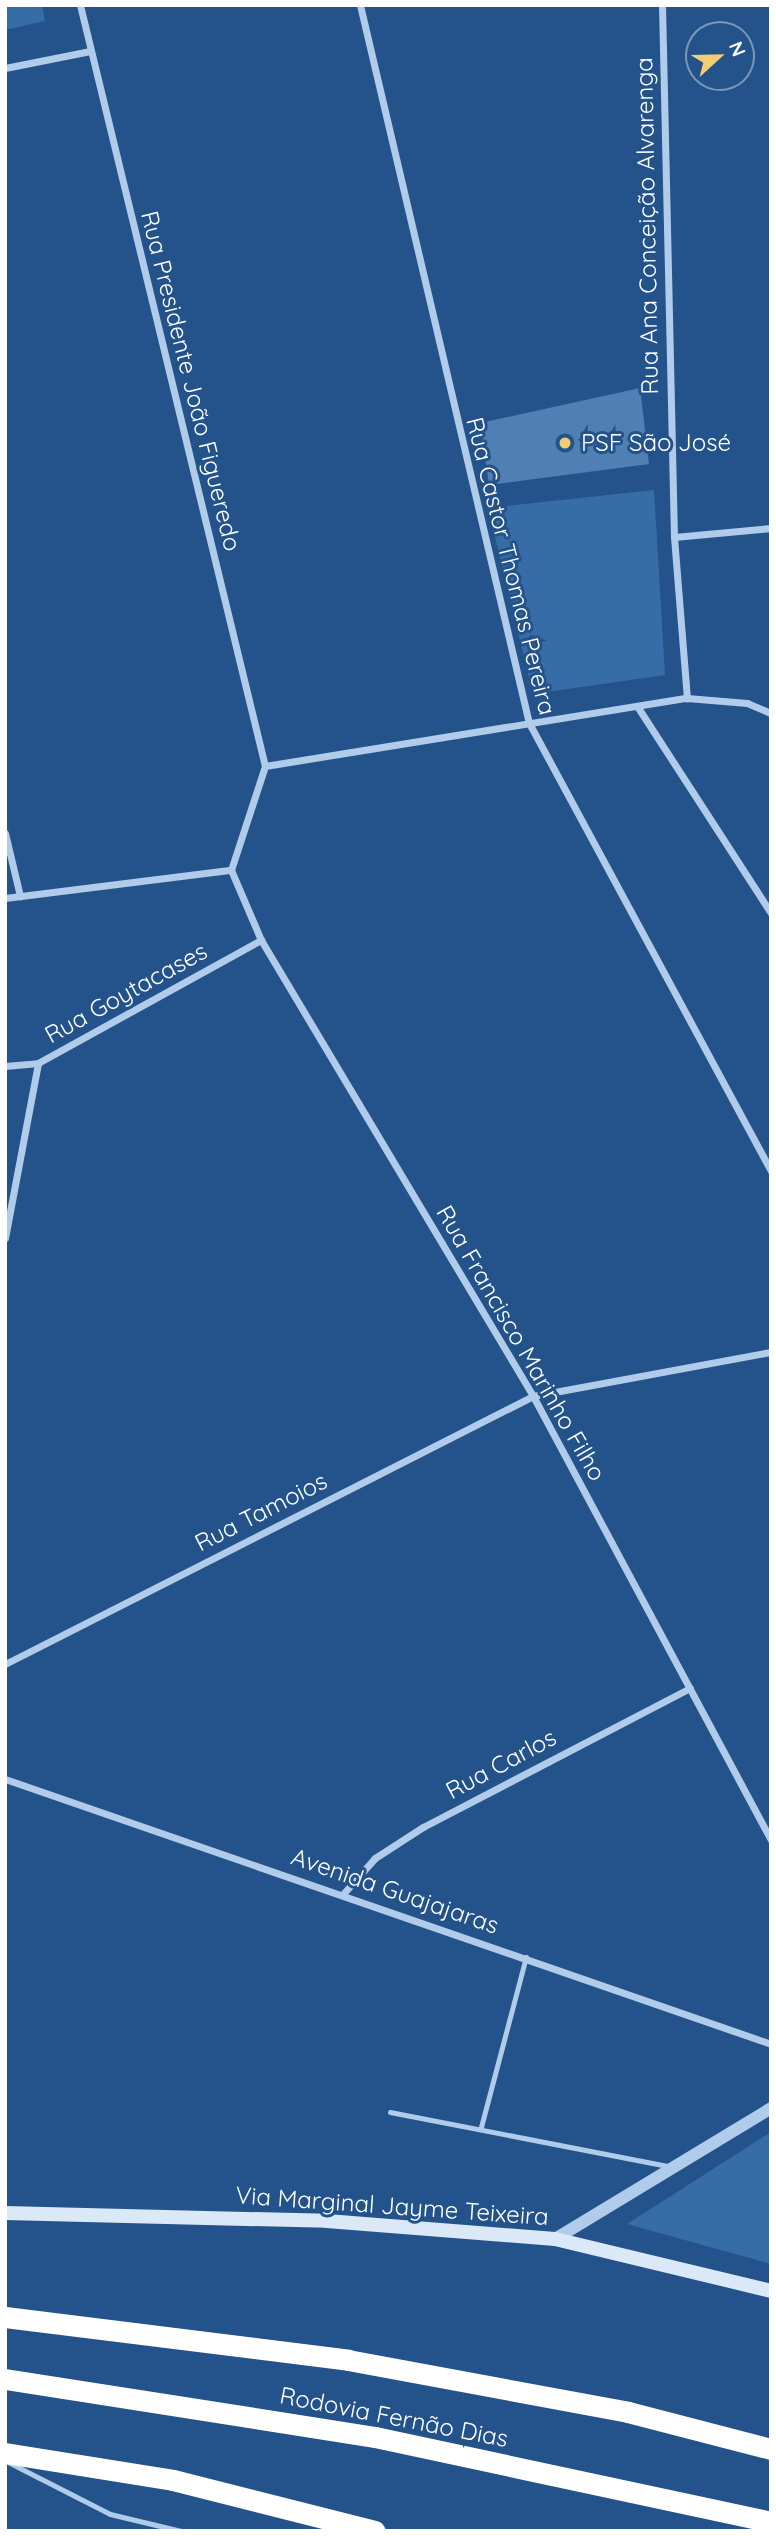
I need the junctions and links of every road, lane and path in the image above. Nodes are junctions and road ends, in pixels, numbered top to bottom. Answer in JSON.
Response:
{"nodes":[{"id":1,"x":80,"y":5,"type":"edge"},
{"id":2,"x":360,"y":5,"type":"edge"},
{"id":3,"x":662,"y":5,"type":"edge"},
{"id":4,"x":90,"y":51,"type":"junction"},
{"id":5,"x":5,"y":68,"type":"edge"},
{"id":6,"x":771,"y":527,"type":"edge"},
{"id":7,"x":674,"y":537,"type":"junction"},
{"id":8,"x":687,"y":698,"type":"junction"},
{"id":9,"x":637,"y":706,"type":"junction"},
{"id":10,"x":771,"y":713,"type":"edge"},
{"id":11,"x":529,"y":723,"type":"junction"},
{"id":12,"x":265,"y":766,"type":"junction"},
{"id":13,"x":5,"y":833,"type":"edge"},
{"id":14,"x":231,"y":870,"type":"junction"},
{"id":15,"x":20,"y":896,"type":"junction"},
{"id":16,"x":5,"y":898,"type":"edge"},
{"id":17,"x":771,"y":913,"type":"edge"},
{"id":18,"x":261,"y":940,"type":"junction"},
{"id":19,"x":38,"y":1063,"type":"junction"},
{"id":20,"x":5,"y":1066,"type":"edge"},
{"id":21,"x":771,"y":1171,"type":"edge"},
{"id":22,"x":5,"y":1238,"type":"edge"},
{"id":23,"x":771,"y":1352,"type":"edge"},
{"id":24,"x":533,"y":1396,"type":"junction"},
{"id":25,"x":5,"y":1664,"type":"edge"},
{"id":26,"x":690,"y":1688,"type":"junction"},
{"id":27,"x":5,"y":1779,"type":"edge"},
{"id":28,"x":771,"y":1840,"type":"edge"},
{"id":29,"x":343,"y":1894,"type":"junction"},
{"id":30,"x":526,"y":1956,"type":"junction"},
{"id":31,"x":771,"y":2044,"type":"edge"},
{"id":32,"x":771,"y":2108,"type":"edge"},
{"id":33,"x":390,"y":2112,"type":"dead end"},
{"id":34,"x":481,"y":2127,"type":"junction"},
{"id":35,"x":670,"y":2166,"type":"junction"},
{"id":36,"x":5,"y":2213,"type":"edge"},
{"id":37,"x":555,"y":2239,"type":"junction"},
{"id":38,"x":771,"y":2291,"type":"edge"},
{"id":39,"x":5,"y":2317,"type":"edge"},
{"id":40,"x":5,"y":2379,"type":"edge"},
{"id":41,"x":771,"y":2449,"type":"edge"},
{"id":42,"x":5,"y":2453,"type":"edge"},
{"id":43,"x":5,"y":2461,"type":"edge"},
{"id":44,"x":771,"y":2522,"type":"edge"},
{"id":45,"x":181,"y":2531,"type":"edge"},
{"id":46,"x":375,"y":2531,"type":"edge"}],
"edges":[{"from":1,"to":4,"type":"street","name":"Rua Presidente João Figueredo"},
{"from":2,"to":11,"type":"street","name":"Rua Castor Thomas Pereira"},
{"from":3,"to":7,"type":"street","name":"Rua Ana Conceição Alvarenga"},
{"from":4,"to":5,"type":"street"},
{"from":4,"to":12,"type":"street","name":"Rua Presidente João Figueredo"},
{"from":6,"to":7,"type":"street"},
{"from":7,"to":8,"type":"street","name":"Rua Ana Conceição Alvarenga"},
{"from":8,"to":9,"type":"street"},
{"from":8,"to":10,"type":"street"},
{"from":9,"to":11,"type":"street"},
{"from":9,"to":17,"type":"street"},
{"from":11,"to":12,"type":"street"},
{"from":11,"to":21,"type":"street","name":"Rua Castor Thomas Pereira"},
{"from":12,"to":14,"type":"street"},
{"from":13,"to":15,"type":"street"},
{"from":14,"to":15,"type":"street"},
{"from":14,"to":18,"type":"street","name":"Rua Francisco Marinho Filho"},
{"from":15,"to":16,"type":"street"},
{"from":18,"to":19,"type":"street","name":"Rua Goytacases"},
{"from":18,"to":24,"type":"street","name":"Rua Francisco Marinho Filho"},
{"from":19,"to":20,"type":"street","name":"Rua Goytacases"},
{"from":19,"to":22,"type":"street"},
{"from":23,"to":24,"type":"street","name":"Rua Tamoios"},
{"from":24,"to":25,"type":"street","name":"Rua Tamoios"},
{"from":24,"to":26,"type":"street","name":"Rua Francisco Marinho Filho"},
{"from":26,"to":28,"type":"street","name":"Rua Francisco Marinho Filho"},
{"from":26,"to":29,"type":"street","name":"Rua Carlos"},
{"from":27,"to":29,"type":"street","name":"Avenida Guajajaras"},
{"from":29,"to":30,"type":"street","name":"Avenida Guajajaras"},
{"from":30,"to":31,"type":"street","name":"Avenida Guajajaras"},
{"from":30,"to":34,"type":"lane"},
{"from":32,"to":35,"type":"street"},
{"from":33,"to":34,"type":"lane"},
{"from":34,"to":35,"type":"lane"},
{"from":35,"to":37,"type":"street"},
{"from":36,"to":37,"type":"main road","name":"Via Marginal Jayme Teixeira"},
{"from":37,"to":38,"type":"main road","name":"Via Marginal Jayme Teixeira"},
{"from":39,"to":41,"type":"highway","name":"Rodovia Fernão Dias"},
{"from":40,"to":44,"type":"highway","name":"Rodovia Fernão Dias"},
{"from":42,"to":46,"type":"highway"},
{"from":43,"to":45,"type":"lane"}]}
